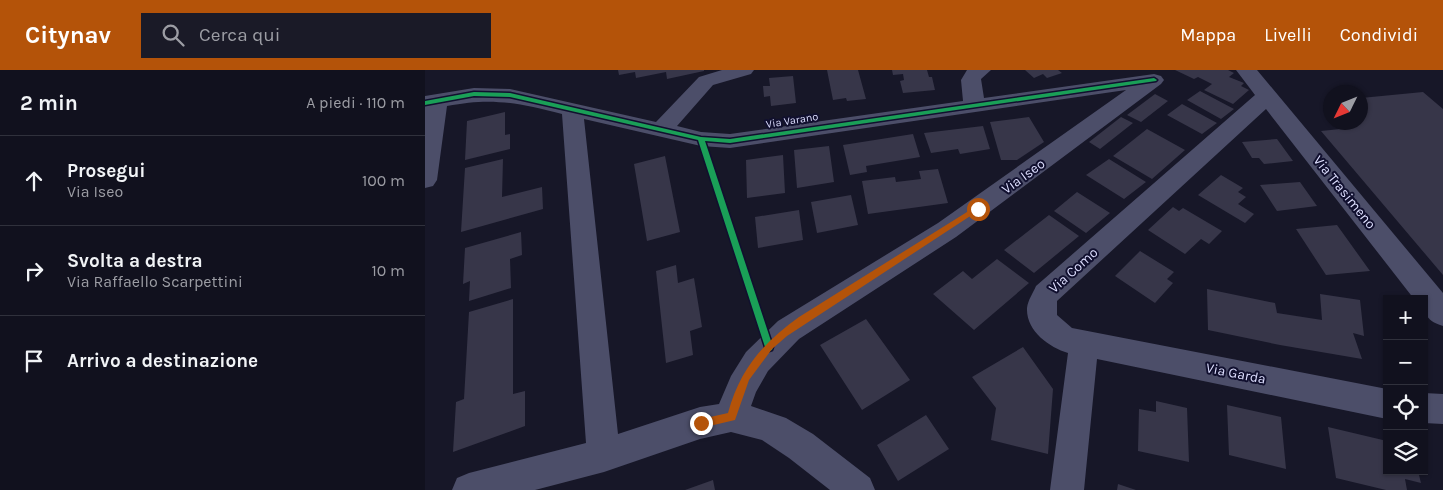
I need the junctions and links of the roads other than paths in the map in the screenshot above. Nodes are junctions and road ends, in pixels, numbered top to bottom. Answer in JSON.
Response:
{"nodes":[{"id":1,"x":744,"y":70,"type":"edge"},
{"id":2,"x":981,"y":70,"type":"edge"},
{"id":3,"x":1246,"y":70,"type":"edge"},
{"id":4,"x":1159,"y":75,"type":"edge"},
{"id":5,"x":1267,"y":96,"type":"junction"},
{"id":6,"x":431,"y":101,"type":"edge"},
{"id":7,"x":974,"y":105,"type":"junction"},
{"id":8,"x":572,"y":110,"type":"junction"},
{"id":9,"x":661,"y":130,"type":"junction"},
{"id":10,"x":425,"y":180,"type":"edge"},
{"id":11,"x":1443,"y":314,"type":"edge"},
{"id":12,"x":1084,"y":343,"type":"junction"},
{"id":13,"x":1383,"y":403,"type":"edge"},
{"id":14,"x":1428,"y":408,"type":"edge"},
{"id":15,"x":1443,"y":409,"type":"edge"},
{"id":16,"x":731,"y":417,"type":"junction"},
{"id":17,"x":604,"y":455,"type":"junction"},
{"id":18,"x":469,"y":490,"type":"edge"},
{"id":19,"x":858,"y":490,"type":"edge"},
{"id":20,"x":1067,"y":490,"type":"edge"}],
"edges":[{"from":1,"to":9,"type":"street"},
{"from":2,"to":7,"type":"street"},
{"from":3,"to":5,"type":"street","name":"Via Trasimeno"},
{"from":4,"to":7,"type":"street","name":"Via Varano"},
{"from":4,"to":16,"type":"street","name":"Via Iseo"},
{"from":5,"to":11,"type":"street","name":"Via Trasimeno"},
{"from":5,"to":12,"type":"street","name":"Via Como"},
{"from":6,"to":8,"type":"street","name":"Via Varano"},
{"from":6,"to":10,"type":"street"},
{"from":7,"to":9,"type":"street","name":"Via Varano"},
{"from":8,"to":9,"type":"street","name":"Via Varano"},
{"from":8,"to":17,"type":"street"},
{"from":12,"to":13,"type":"street","name":"Via Garda"},
{"from":12,"to":20,"type":"street"},
{"from":14,"to":15,"type":"street"},
{"from":16,"to":17,"type":"street"},
{"from":16,"to":19,"type":"street"},
{"from":17,"to":18,"type":"street"}]}
